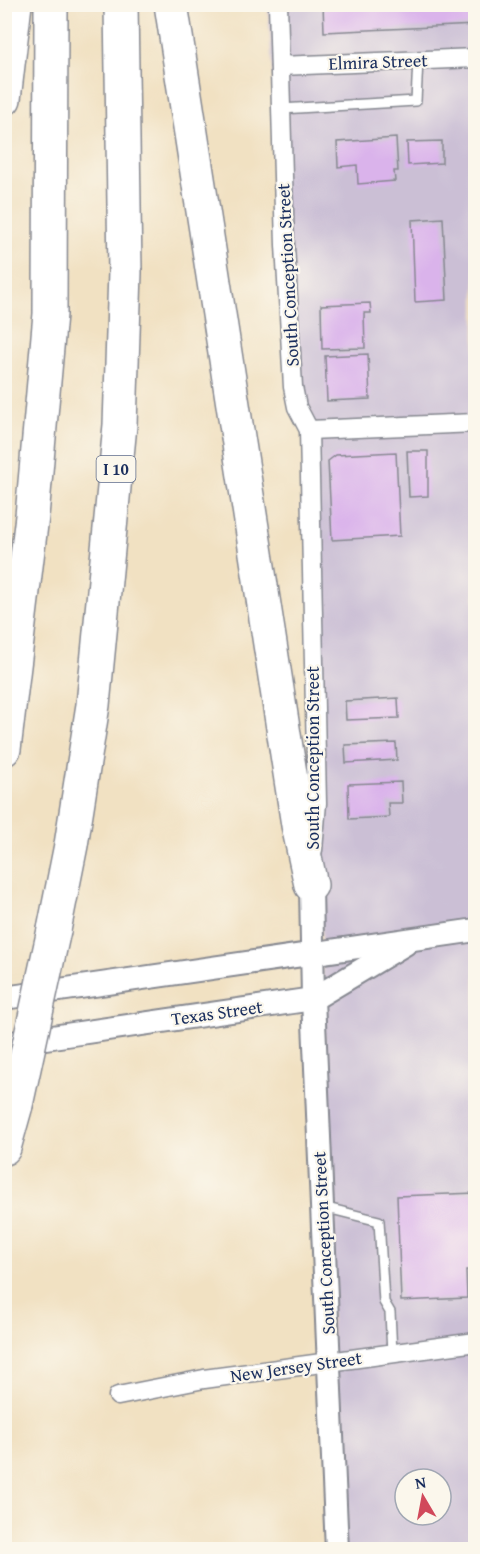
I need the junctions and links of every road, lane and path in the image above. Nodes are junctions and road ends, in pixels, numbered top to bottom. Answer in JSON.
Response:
{"nodes":[{"id":1,"x":15,"y":4,"type":"edge"},
{"id":2,"x":51,"y":4,"type":"edge"},
{"id":3,"x":121,"y":4,"type":"edge"},
{"id":4,"x":171,"y":4,"type":"edge"},
{"id":5,"x":278,"y":4,"type":"edge"},
{"id":6,"x":476,"y":58,"type":"edge"},
{"id":7,"x":418,"y":60,"type":"junction"},
{"id":8,"x":280,"y":66,"type":"junction"},
{"id":9,"x":4,"y":99,"type":"edge"},
{"id":10,"x":281,"y":109,"type":"junction"},
{"id":11,"x":476,"y":423,"type":"edge"},
{"id":12,"x":309,"y":430,"type":"junction"},
{"id":13,"x":4,"y":749,"type":"edge"},
{"id":14,"x":311,"y":885,"type":"junction"},
{"id":15,"x":476,"y":930,"type":"edge"},
{"id":16,"x":414,"y":939,"type":"junction"},
{"id":17,"x":312,"y":954,"type":"junction"},
{"id":18,"x":4,"y":998,"type":"edge"},
{"id":19,"x":313,"y":999,"type":"junction"},
{"id":20,"x":4,"y":1044,"type":"edge"},
{"id":21,"x":4,"y":1148,"type":"edge"},
{"id":22,"x":322,"y":1206,"type":"junction"},
{"id":23,"x":476,"y":1342,"type":"edge"},
{"id":24,"x":392,"y":1354,"type":"junction"},
{"id":25,"x":330,"y":1364,"type":"junction"},
{"id":26,"x":118,"y":1396,"type":"dead end"},
{"id":27,"x":337,"y":1550,"type":"edge"}],
"edges":[{"from":1,"to":9,"type":"highway"},
{"from":2,"to":13,"type":"highway"},
{"from":3,"to":21,"type":"highway","number":"I 10","bridge":true},
{"from":4,"to":14,"type":"highway"},
{"from":5,"to":8,"type":"street","name":"South Conception Street"},
{"from":6,"to":7,"type":"street","name":"Elmira Street"},
{"from":7,"to":8,"type":"street","name":"Elmira Street"},
{"from":7,"to":10,"type":"lane"},
{"from":8,"to":10,"type":"street","name":"South Conception Street"},
{"from":10,"to":12,"type":"street","name":"South Conception Street"},
{"from":11,"to":12,"type":"street"},
{"from":12,"to":14,"type":"street","name":"South Conception Street"},
{"from":14,"to":17,"type":"street","name":"South Conception Street"},
{"from":15,"to":16,"type":"street","name":"Texas Street"},
{"from":16,"to":17,"type":"street","name":"Texas Street"},
{"from":16,"to":19,"type":"street","name":"Texas Street"},
{"from":17,"to":18,"type":"street","name":"Texas Street"},
{"from":17,"to":19,"type":"street","name":"South Conception Street"},
{"from":19,"to":20,"type":"street","name":"Texas Street"},
{"from":19,"to":22,"type":"street","name":"South Conception Street"},
{"from":22,"to":24,"type":"lane"},
{"from":22,"to":25,"type":"street","name":"South Conception Street"},
{"from":23,"to":24,"type":"street","name":"New Jersey Street"},
{"from":24,"to":25,"type":"street","name":"New Jersey Street"},
{"from":25,"to":26,"type":"street","name":"New Jersey Street"},
{"from":25,"to":27,"type":"street","name":"South Conception Street"}]}
